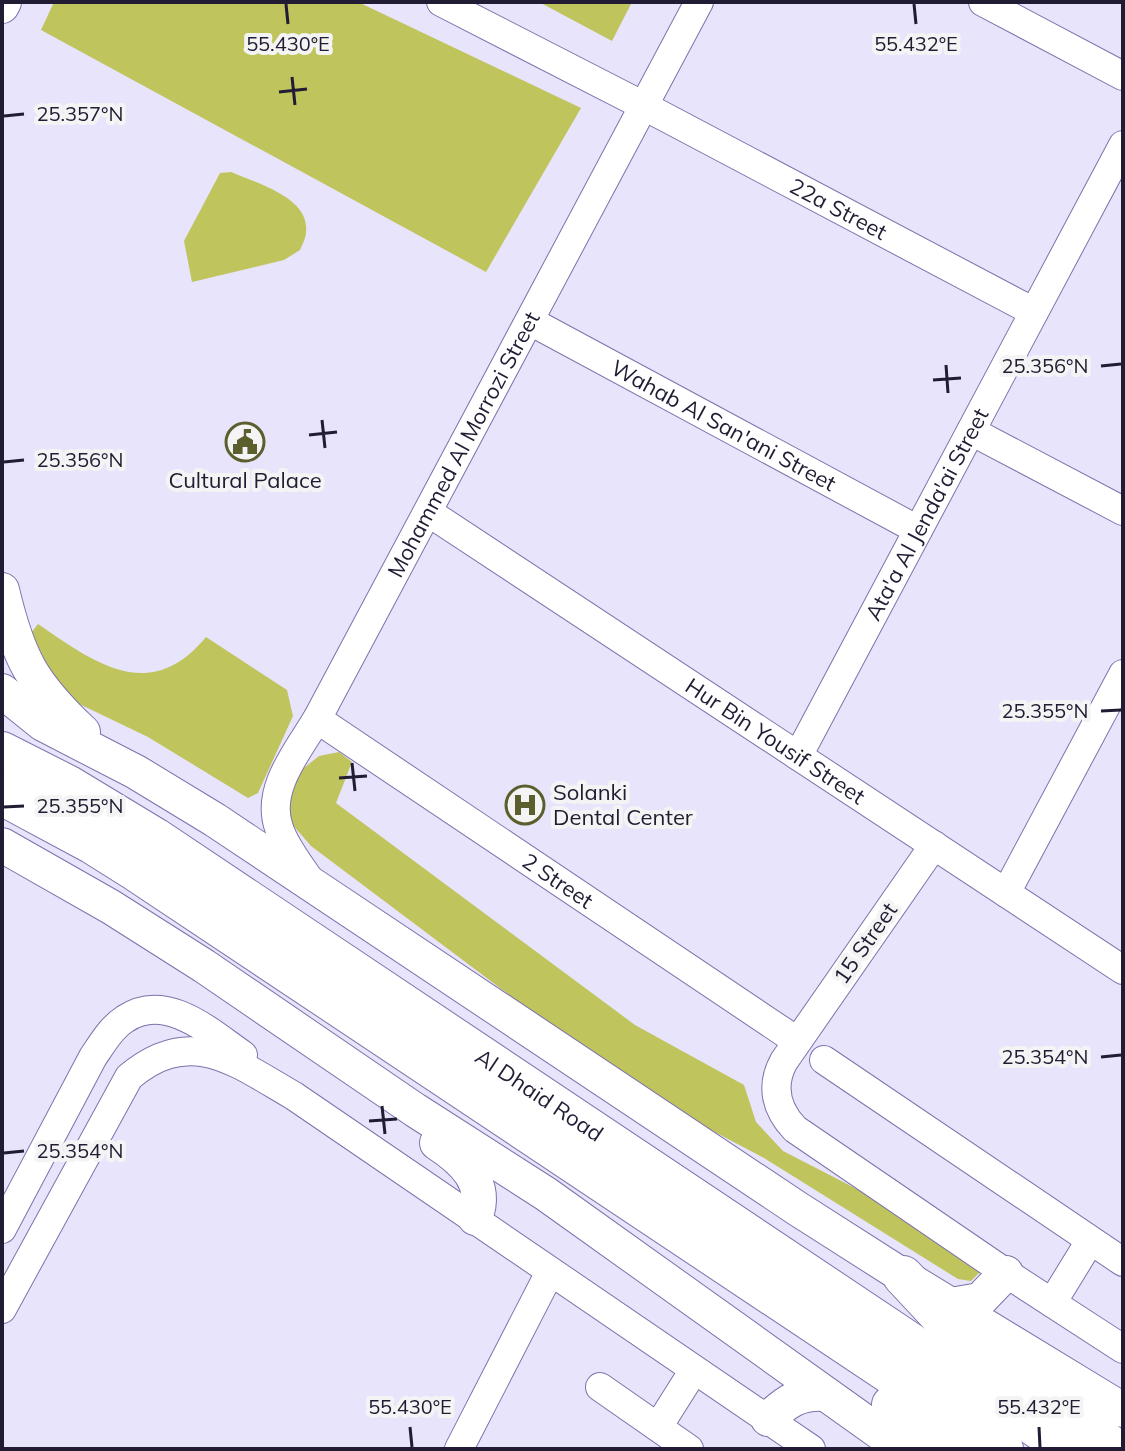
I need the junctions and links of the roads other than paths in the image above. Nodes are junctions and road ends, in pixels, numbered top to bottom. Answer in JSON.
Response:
{"nodes":[{"id":1,"x":441,"y":2,"type":"edge"},
{"id":2,"x":699,"y":2,"type":"edge"},
{"id":3,"x":983,"y":2,"type":"edge"},
{"id":4,"x":1123,"y":76,"type":"edge"},
{"id":5,"x":644,"y":106,"type":"junction"},
{"id":6,"x":1123,"y":145,"type":"edge"},
{"id":7,"x":1034,"y":312,"type":"junction"},
{"id":8,"x":530,"y":321,"type":"junction"},
{"id":9,"x":971,"y":431,"type":"junction"},
{"id":10,"x":1123,"y":511,"type":"edge"},
{"id":11,"x":428,"y":512,"type":"junction"},
{"id":12,"x":918,"y":530,"type":"junction"},
{"id":13,"x":2,"y":590,"type":"edge"},
{"id":14,"x":1123,"y":674,"type":"edge"},
{"id":15,"x":2,"y":691,"type":"edge"},
{"id":16,"x":317,"y":719,"type":"junction"},
{"id":17,"x":2,"y":752,"type":"edge"},
{"id":18,"x":798,"y":756,"type":"junction"},
{"id":19,"x":116,"y":762,"type":"junction"},
{"id":20,"x":2,"y":795,"type":"edge"},
{"id":21,"x":2,"y":845,"type":"edge"},
{"id":22,"x":934,"y":845,"type":"junction"},
{"id":23,"x":2,"y":866,"type":"edge"},
{"id":24,"x":315,"y":889,"type":"junction"},
{"id":25,"x":1006,"y":893,"type":"junction"},
{"id":26,"x":111,"y":907,"type":"junction"},
{"id":27,"x":1123,"y":970,"type":"edge"},
{"id":28,"x":797,"y":1041,"type":"junction"},
{"id":29,"x":824,"y":1060,"type":"dead end"},
{"id":30,"x":294,"y":1096,"type":"junction"},
{"id":31,"x":415,"y":1110,"type":"junction"},
{"id":32,"x":475,"y":1218,"type":"junction"},
{"id":33,"x":2,"y":1229,"type":"edge"},
{"id":34,"x":687,"y":1240,"type":"junction"},
{"id":35,"x":1090,"y":1241,"type":"junction"},
{"id":36,"x":1123,"y":1262,"type":"edge"},
{"id":37,"x":550,"y":1272,"type":"junction"},
{"id":38,"x":1006,"y":1273,"type":"junction"},
{"id":39,"x":903,"y":1276,"type":"junction"},
{"id":40,"x":1052,"y":1303,"type":"junction"},
{"id":41,"x":951,"y":1305,"type":"junction"},
{"id":42,"x":2,"y":1309,"type":"edge"},
{"id":43,"x":1123,"y":1349,"type":"edge"},
{"id":44,"x":694,"y":1370,"type":"junction"},
{"id":45,"x":600,"y":1387,"type":"dead end"},
{"id":46,"x":825,"y":1394,"type":"junction"},
{"id":47,"x":1123,"y":1410,"type":"edge"},
{"id":48,"x":768,"y":1419,"type":"junction"},
{"id":49,"x":658,"y":1427,"type":"junction"},
{"id":50,"x":459,"y":1449,"type":"edge"},
{"id":51,"x":689,"y":1449,"type":"edge"},
{"id":52,"x":811,"y":1449,"type":"edge"},
{"id":53,"x":903,"y":1449,"type":"edge"},
{"id":54,"x":952,"y":1449,"type":"edge"},
{"id":55,"x":1003,"y":1449,"type":"edge"},
{"id":56,"x":1069,"y":1449,"type":"edge"},
{"id":57,"x":1115,"y":1449,"type":"edge"}],
"edges":[{"from":1,"to":5,"type":"street","name":"22a Street"},
{"from":2,"to":5,"type":"street","name":"Mohammed Al Morrozi Street"},
{"from":3,"to":4,"type":"street"},
{"from":5,"to":7,"type":"street","name":"22a Street"},
{"from":5,"to":8,"type":"street","name":"Mohammed Al Morrozi Street"},
{"from":6,"to":7,"type":"street","name":"Ata'a Al Jenda'ai Street"},
{"from":7,"to":9,"type":"street","name":"Ata'a Al Jenda'ai Street"},
{"from":8,"to":11,"type":"street","name":"Mohammed Al Morrozi Street"},
{"from":8,"to":12,"type":"street","name":"Wahab Al San'ani Street"},
{"from":9,"to":10,"type":"street"},
{"from":9,"to":12,"type":"street","name":"Ata'a Al Jenda'ai Street"},
{"from":11,"to":16,"type":"street","name":"Mohammed Al Morrozi Street"},
{"from":11,"to":18,"type":"street","name":"Hur Bin Yousif Street"},
{"from":12,"to":18,"type":"street","name":"Ata'a Al Jenda'ai Street"},
{"from":13,"to":19,"type":"main road"},
{"from":14,"to":25,"type":"street"},
{"from":15,"to":19,"type":"main road"},
{"from":16,"to":24,"type":"street","name":"Mohammed Al Morrozi Street"},
{"from":16,"to":28,"type":"street","name":"2 Street"},
{"from":17,"to":56,"type":"highway","name":"Al Dhaid Road"},
{"from":18,"to":22,"type":"street","name":"Hur Bin Yousif Street"},
{"from":19,"to":24,"type":"main road"},
{"from":20,"to":34,"type":"highway","name":"Al Dhaid Road"},
{"from":21,"to":26,"type":"main road"},
{"from":22,"to":25,"type":"street","name":"Hur Bin Yousif Street"},
{"from":22,"to":28,"type":"street","name":"15 Street"},
{"from":23,"to":26,"type":"main road"},
{"from":24,"to":39,"type":"main road"},
{"from":25,"to":27,"type":"street","name":"Hur Bin Yousif Street"},
{"from":26,"to":31,"type":"main road"},
{"from":28,"to":38,"type":"street","name":"15 Street"},
{"from":29,"to":35,"type":"street"},
{"from":30,"to":32,"type":"street"},
{"from":30,"to":33,"type":"street"},
{"from":30,"to":42,"type":"street"},
{"from":31,"to":32,"type":"main road"},
{"from":31,"to":46,"type":"main road"},
{"from":32,"to":37,"type":"street"},
{"from":34,"to":54,"type":"highway"},
{"from":34,"to":55,"type":"highway","name":"Al Dhaid Road"},
{"from":35,"to":36,"type":"street"},
{"from":35,"to":40,"type":"street"},
{"from":37,"to":44,"type":"street"},
{"from":37,"to":50,"type":"street"},
{"from":38,"to":40,"type":"street","name":"15 Street"},
{"from":38,"to":41,"type":"main road"},
{"from":39,"to":41,"type":"main road"},
{"from":39,"to":57,"type":"highway"},
{"from":40,"to":43,"type":"street","name":"15 Street"},
{"from":41,"to":47,"type":"main road"},
{"from":44,"to":48,"type":"street"},
{"from":44,"to":49,"type":"street"},
{"from":45,"to":49,"type":"street"},
{"from":46,"to":48,"type":"main road"},
{"from":46,"to":53,"type":"main road"},
{"from":48,"to":52,"type":"street"},
{"from":49,"to":51,"type":"street"}]}
